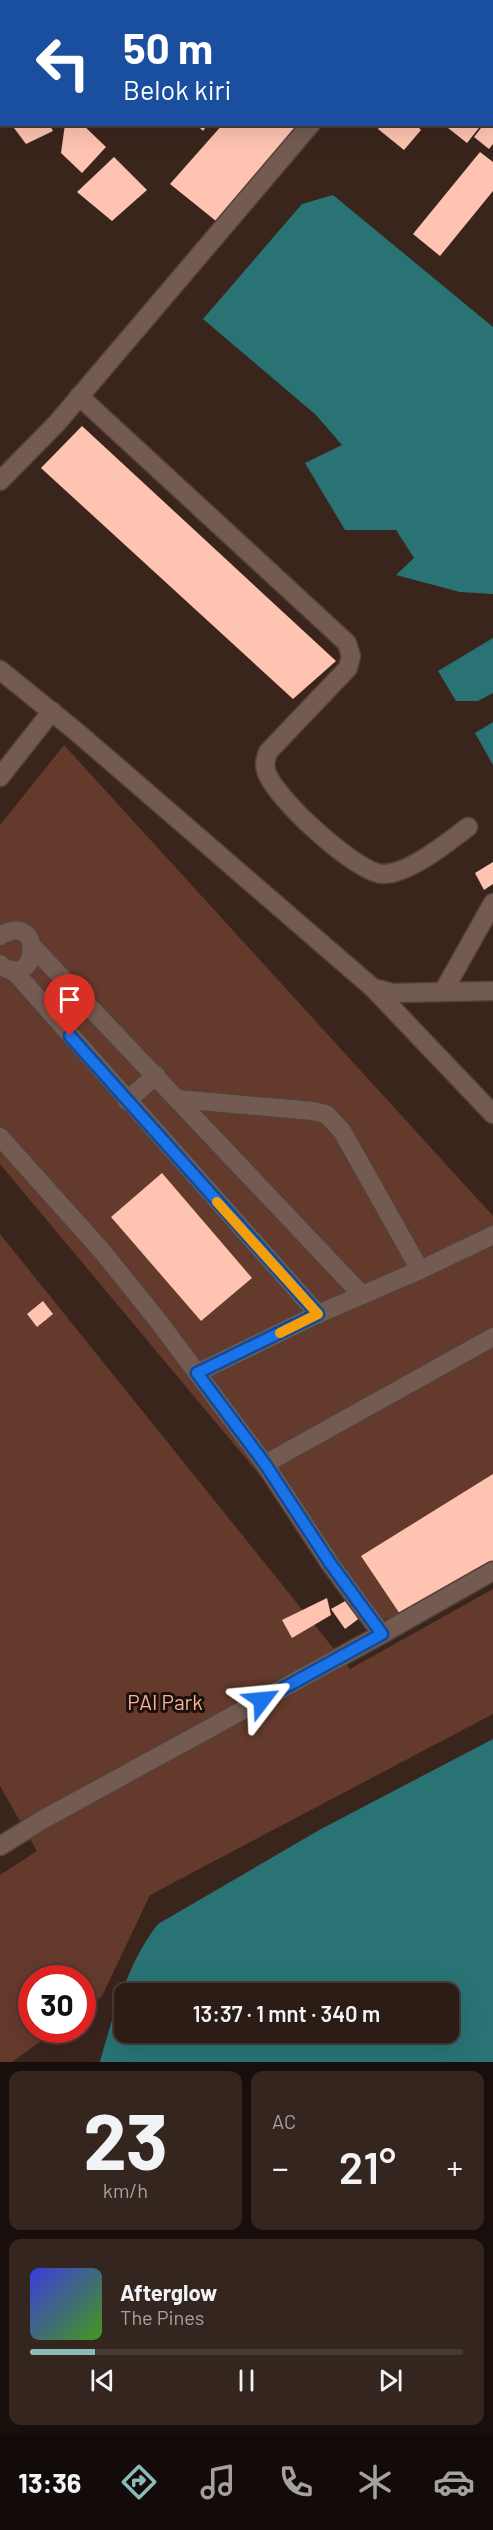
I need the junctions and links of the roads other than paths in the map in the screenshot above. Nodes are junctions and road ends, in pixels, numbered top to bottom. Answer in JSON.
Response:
{"nodes":[{"id":1,"x":309,"y":126,"type":"edge"},
{"id":2,"x":79,"y":396,"type":"junction"},
{"id":3,"x":0,"y":481,"type":"edge"},
{"id":4,"x":0,"y":670,"type":"edge"},
{"id":5,"x":52,"y":711,"type":"junction"},
{"id":6,"x":0,"y":777,"type":"edge"},
{"id":7,"x":468,"y":827,"type":"dead end"},
{"id":8,"x":493,"y":903,"type":"edge"},
{"id":9,"x":0,"y":936,"type":"edge"},
{"id":10,"x":33,"y":947,"type":"junction"},
{"id":11,"x":7,"y":967,"type":"edge"},
{"id":12,"x":373,"y":988,"type":"junction"},
{"id":13,"x":493,"y":991,"type":"edge"},
{"id":14,"x":443,"y":992,"type":"junction"},
{"id":15,"x":156,"y":1076,"type":"junction"},
{"id":16,"x":177,"y":1099,"type":"junction"},
{"id":17,"x":127,"y":1101,"type":"junction"},
{"id":18,"x":493,"y":1114,"type":"edge"},
{"id":19,"x":0,"y":1137,"type":"edge"},
{"id":20,"x":493,"y":1235,"type":"edge"},
{"id":21,"x":420,"y":1270,"type":"junction"},
{"id":22,"x":362,"y":1295,"type":"junction"},
{"id":23,"x":318,"y":1314,"type":"junction"},
{"id":24,"x":493,"y":1337,"type":"edge"},
{"id":25,"x":197,"y":1373,"type":"junction"},
{"id":26,"x":265,"y":1464,"type":"junction"},
{"id":27,"x":493,"y":1571,"type":"edge"},
{"id":28,"x":382,"y":1634,"type":"junction"},
{"id":29,"x":0,"y":1846,"type":"edge"}],
"edges":[{"from":1,"to":2,"type":"street"},
{"from":2,"to":3,"type":"street"},
{"from":2,"to":7,"type":"street"},
{"from":4,"to":5,"type":"street"},
{"from":5,"to":6,"type":"street"},
{"from":5,"to":12,"type":"street"},
{"from":8,"to":14,"type":"street"},
{"from":9,"to":10,"type":"street"},
{"from":10,"to":11,"type":"street"},
{"from":10,"to":15,"type":"street"},
{"from":11,"to":17,"type":"street"},
{"from":12,"to":14,"type":"street"},
{"from":12,"to":18,"type":"street"},
{"from":13,"to":14,"type":"street"},
{"from":15,"to":16,"type":"street"},
{"from":15,"to":17,"type":"street"},
{"from":16,"to":21,"type":"street"},
{"from":16,"to":22,"type":"street"},
{"from":17,"to":23,"type":"street"},
{"from":19,"to":25,"type":"street"},
{"from":20,"to":21,"type":"street"},
{"from":21,"to":22,"type":"street"},
{"from":22,"to":23,"type":"street"},
{"from":23,"to":25,"type":"street"},
{"from":24,"to":26,"type":"street"},
{"from":25,"to":26,"type":"street"},
{"from":26,"to":28,"type":"street"},
{"from":27,"to":28,"type":"street"},
{"from":28,"to":29,"type":"street"}]}
